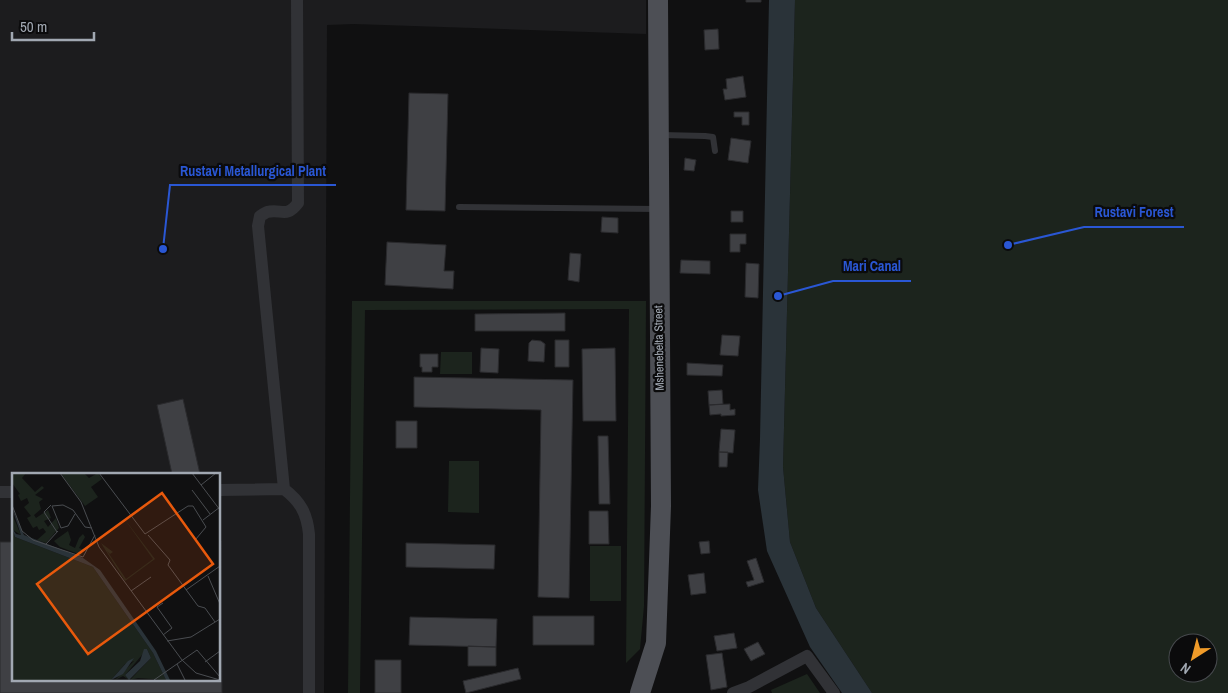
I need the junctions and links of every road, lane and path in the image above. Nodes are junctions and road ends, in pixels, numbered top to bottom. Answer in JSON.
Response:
{"nodes":[{"id":1,"x":297,"y":0,"type":"edge"},
{"id":2,"x":658,"y":0,"type":"edge"},
{"id":3,"x":658,"y":136,"type":"junction"},
{"id":4,"x":715,"y":151,"type":"dead end"},
{"id":5,"x":459,"y":207,"type":"dead end"},
{"id":6,"x":658,"y":210,"type":"junction"},
{"id":7,"x":284,"y":489,"type":"junction"},
{"id":8,"x":220,"y":490,"type":"edge"},
{"id":9,"x":309,"y":693,"type":"edge"},
{"id":10,"x":640,"y":693,"type":"edge"},
{"id":11,"x":733,"y":693,"type":"edge"},
{"id":12,"x":834,"y":693,"type":"edge"}],
"edges":[{"from":1,"to":7,"type":"street"},
{"from":2,"to":3,"type":"main road","name":"Mshenebelta Street"},
{"from":3,"to":4,"type":"lane"},
{"from":3,"to":6,"type":"main road","name":"Mshenebelta Street"},
{"from":5,"to":6,"type":"lane"},
{"from":6,"to":10,"type":"main road","name":"Mshenebelta Street"},
{"from":7,"to":8,"type":"street"},
{"from":7,"to":9,"type":"street"},
{"from":11,"to":12,"type":"street"}]}
